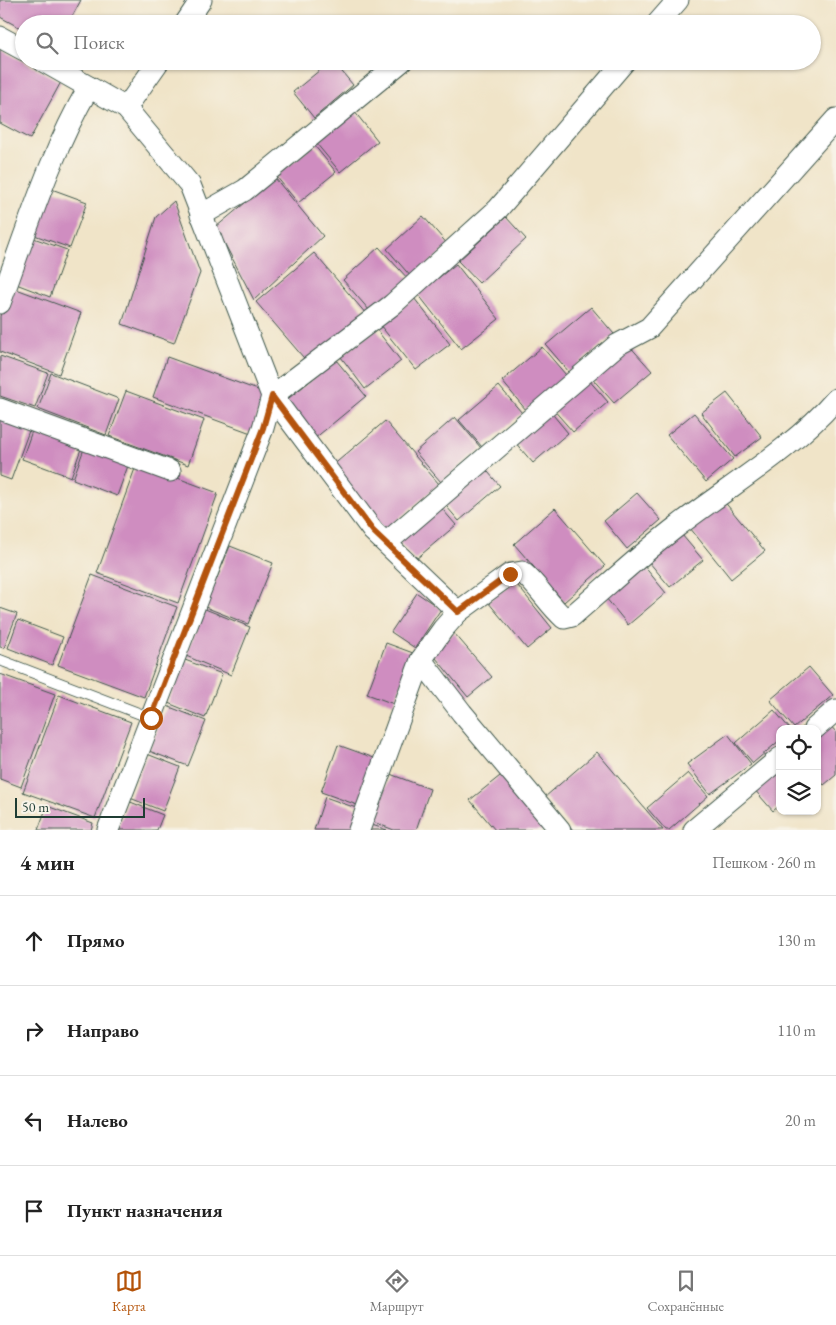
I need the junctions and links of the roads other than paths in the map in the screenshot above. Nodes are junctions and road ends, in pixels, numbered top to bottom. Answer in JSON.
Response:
{"nodes":[{"id":1,"x":201,"y":0,"type":"edge"},
{"id":2,"x":678,"y":0,"type":"edge"},
{"id":3,"x":191,"y":15,"type":"edge"},
{"id":4,"x":665,"y":15,"type":"edge"},
{"id":5,"x":0,"y":36,"type":"edge"},
{"id":6,"x":15,"y":45,"type":"edge"},
{"id":7,"x":60,"y":70,"type":"edge"},
{"id":8,"x":153,"y":70,"type":"edge"},
{"id":9,"x":391,"y":70,"type":"edge"},
{"id":10,"x":617,"y":70,"type":"edge"},
{"id":11,"x":89,"y":87,"type":"junction"},
{"id":12,"x":126,"y":108,"type":"junction"},
{"id":13,"x":836,"y":119,"type":"edge"},
{"id":14,"x":201,"y":215,"type":"junction"},
{"id":15,"x":0,"y":303,"type":"edge"},
{"id":16,"x":272,"y":396,"type":"junction"},
{"id":17,"x":836,"y":399,"type":"edge"},
{"id":18,"x":0,"y":409,"type":"edge"},
{"id":19,"x":170,"y":471,"type":"dead end"},
{"id":20,"x":386,"y":543,"type":"junction"},
{"id":21,"x":458,"y":612,"type":"junction"},
{"id":22,"x":0,"y":660,"type":"edge"},
{"id":23,"x":421,"y":660,"type":"junction"},
{"id":24,"x":836,"y":710,"type":"edge"},
{"id":25,"x":151,"y":718,"type":"junction"},
{"id":26,"x":819,"y":725,"type":"edge"},
{"id":27,"x":776,"y":761,"type":"edge"},
{"id":28,"x":108,"y":830,"type":"edge"},
{"id":29,"x":360,"y":830,"type":"edge"},
{"id":30,"x":560,"y":830,"type":"edge"},
{"id":31,"x":694,"y":830,"type":"edge"}],
"edges":[{"from":1,"to":3,"type":"street"},
{"from":2,"to":4,"type":"street"},
{"from":5,"to":6,"type":"street"},
{"from":7,"to":11,"type":"street"},
{"from":8,"to":12,"type":"street"},
{"from":9,"to":14,"type":"street"},
{"from":10,"to":16,"type":"street"},
{"from":11,"to":12,"type":"street"},
{"from":11,"to":15,"type":"street"},
{"from":12,"to":14,"type":"street"},
{"from":13,"to":20,"type":"street"},
{"from":14,"to":16,"type":"street"},
{"from":16,"to":20,"type":"street"},
{"from":16,"to":25,"type":"street"},
{"from":17,"to":21,"type":"street"},
{"from":18,"to":19,"type":"street"},
{"from":20,"to":21,"type":"street"},
{"from":21,"to":23,"type":"street"},
{"from":22,"to":25,"type":"lane"},
{"from":23,"to":29,"type":"street"},
{"from":23,"to":30,"type":"street"},
{"from":24,"to":26,"type":"street"},
{"from":25,"to":28,"type":"street"},
{"from":27,"to":31,"type":"street"}]}
